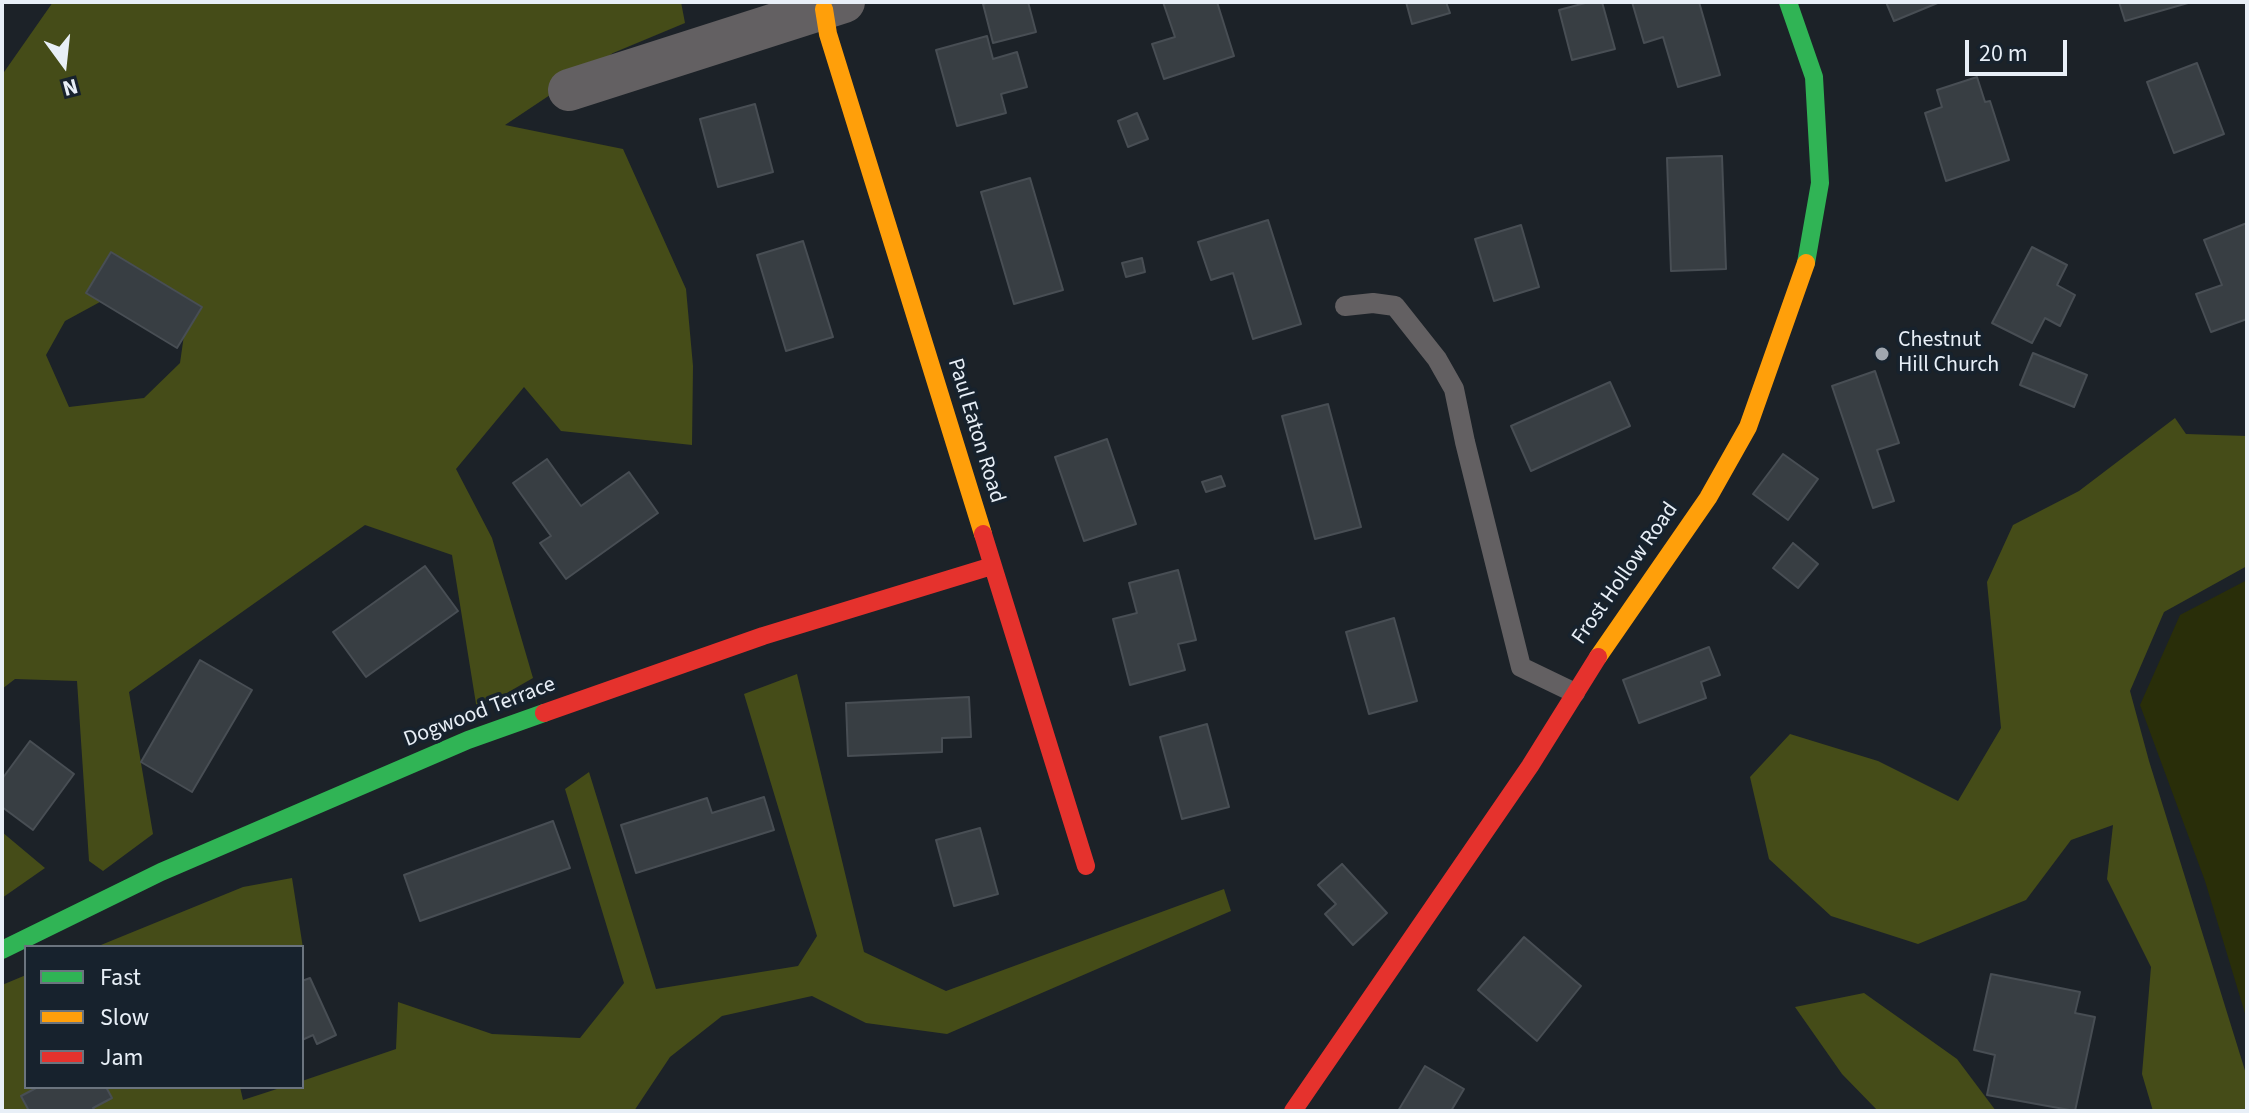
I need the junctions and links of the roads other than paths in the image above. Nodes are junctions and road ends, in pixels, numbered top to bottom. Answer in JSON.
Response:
{"nodes":[{"id":1,"x":1788,"y":2,"type":"edge"},
{"id":2,"x":834,"y":5,"type":"edge"},
{"id":3,"x":569,"y":90,"type":"dead end"},
{"id":4,"x":1345,"y":306,"type":"dead end"},
{"id":5,"x":992,"y":566,"type":"junction"},
{"id":6,"x":1575,"y":693,"type":"junction"},
{"id":7,"x":1086,"y":866,"type":"dead end"},
{"id":8,"x":2,"y":950,"type":"edge"},
{"id":9,"x":1293,"y":1111,"type":"edge"}],
"edges":[{"from":1,"to":6,"type":"street","name":"Frost Hollow Road"},
{"from":2,"to":3,"type":"street"},
{"from":2,"to":5,"type":"street","name":"Paul Eaton Road"},
{"from":4,"to":6,"type":"lane"},
{"from":5,"to":7,"type":"street","name":"Paul Eaton Road"},
{"from":5,"to":8,"type":"street","name":"Dogwood Terrace"},
{"from":6,"to":9,"type":"street","name":"Frost Hollow Road"}]}
